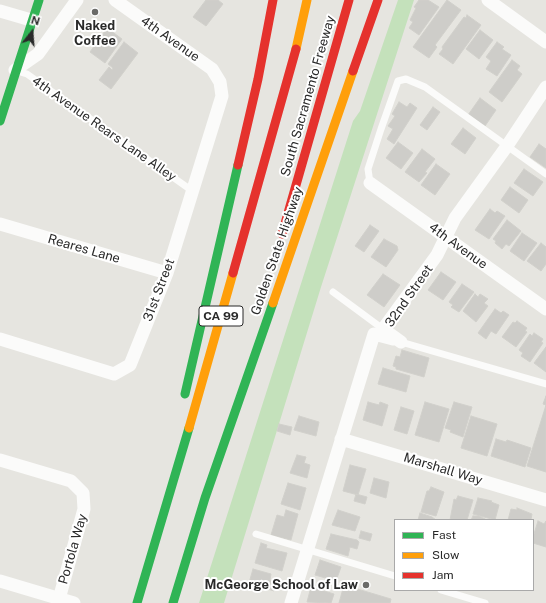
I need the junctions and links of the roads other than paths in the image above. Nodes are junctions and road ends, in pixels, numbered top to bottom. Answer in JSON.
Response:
{"nodes":[{"id":1,"x":39,"y":0,"type":"edge"},
{"id":2,"x":77,"y":0,"type":"edge"},
{"id":3,"x":115,"y":0,"type":"edge"},
{"id":4,"x":273,"y":0,"type":"edge"},
{"id":5,"x":308,"y":0,"type":"edge"},
{"id":6,"x":349,"y":0,"type":"edge"},
{"id":7,"x":378,"y":0,"type":"edge"},
{"id":8,"x":488,"y":0,"type":"edge"},
{"id":9,"x":0,"y":11,"type":"edge"},
{"id":10,"x":31,"y":20,"type":"junction"},
{"id":11,"x":546,"y":42,"type":"edge"},
{"id":12,"x":15,"y":70,"type":"junction"},
{"id":13,"x":220,"y":82,"type":"joint"},
{"id":14,"x":546,"y":87,"type":"edge"},
{"id":15,"x":0,"y":121,"type":"edge"},
{"id":16,"x":507,"y":146,"type":"junction"},
{"id":17,"x":546,"y":174,"type":"edge"},
{"id":18,"x":370,"y":183,"type":"joint"},
{"id":19,"x":192,"y":190,"type":"junction"},
{"id":20,"x":0,"y":224,"type":"edge"},
{"id":21,"x":446,"y":237,"type":"junction"},
{"id":22,"x":280,"y":240,"type":"dead end"},
{"id":23,"x":167,"y":273,"type":"junction"},
{"id":24,"x":333,"y":292,"type":"dead end"},
{"id":25,"x":546,"y":309,"type":"edge"},
{"id":26,"x":258,"y":316,"type":"dead end"},
{"id":27,"x":384,"y":329,"type":"junction"},
{"id":28,"x":0,"y":339,"type":"edge"},
{"id":29,"x":401,"y":342,"type":"junction"},
{"id":30,"x":546,"y":384,"type":"edge"},
{"id":31,"x":184,"y":401,"type":"dead end"},
{"id":32,"x":341,"y":439,"type":"junction"},
{"id":33,"x":175,"y":440,"type":"dead end"},
{"id":34,"x":0,"y":460,"type":"edge"},
{"id":35,"x":205,"y":498,"type":"junction"},
{"id":36,"x":546,"y":500,"type":"edge"},
{"id":37,"x":256,"y":534,"type":"dead end"},
{"id":38,"x":307,"y":550,"type":"junction"},
{"id":39,"x":146,"y":573,"type":"junction"},
{"id":40,"x":394,"y":576,"type":"edge"},
{"id":41,"x":0,"y":581,"type":"edge"},
{"id":42,"x":444,"y":591,"type":"edge"},
{"id":43,"x":59,"y":598,"type":"junction"},
{"id":44,"x":74,"y":603,"type":"edge"},
{"id":45,"x":137,"y":603,"type":"edge"},
{"id":46,"x":173,"y":603,"type":"edge"},
{"id":47,"x":291,"y":603,"type":"edge"},
{"id":48,"x":484,"y":603,"type":"edge"}],
"edges":[{"from":1,"to":10,"type":"main road"},
{"from":2,"to":12,"type":"street"},
{"from":3,"to":13,"type":"street","name":"4th Avenue"},
{"from":4,"to":31,"type":"main road"},
{"from":5,"to":39,"type":"main road","number":"CA 99"},
{"from":6,"to":22,"type":"main road","name":"South Sacramento Freeway"},
{"from":7,"to":35,"type":"main road","name":"Golden State Highway"},
{"from":8,"to":11,"type":"street"},
{"from":9,"to":10,"type":"street"},
{"from":10,"to":12,"type":"main road"},
{"from":12,"to":15,"type":"main road"},
{"from":12,"to":19,"type":"lane","name":"4th Avenue Rears Lane Alley"},
{"from":13,"to":19,"type":"street","name":"31st Street"},
{"from":14,"to":16,"type":"street","name":"32nd Street"},
{"from":16,"to":17,"type":"lane"},
{"from":16,"to":18,"type":"lane"},
{"from":16,"to":21,"type":"street","name":"32nd Street"},
{"from":18,"to":21,"type":"street","name":"4th Avenue"},
{"from":19,"to":23,"type":"street","name":"31st Street"},
{"from":20,"to":23,"type":"street","name":"Reares Lane"},
{"from":21,"to":25,"type":"street","name":"4th Avenue"},
{"from":21,"to":27,"type":"street","name":"32nd Street"},
{"from":23,"to":28,"type":"street","name":"31st Street"},
{"from":24,"to":27,"type":"lane"},
{"from":26,"to":35,"type":"main road"},
{"from":27,"to":29,"type":"street","name":"32nd Street"},
{"from":29,"to":30,"type":"lane"},
{"from":29,"to":32,"type":"street","name":"32nd Street"},
{"from":32,"to":36,"type":"street","name":"Marshall Way"},
{"from":32,"to":38,"type":"street","name":"32nd Street"},
{"from":33,"to":39,"type":"main road"},
{"from":34,"to":43,"type":"street","name":"Portola Way"},
{"from":35,"to":46,"type":"main road","name":"Golden State Highway"},
{"from":37,"to":38,"type":"lane"},
{"from":38,"to":40,"type":"lane"},
{"from":38,"to":47,"type":"street","name":"32nd Street"},
{"from":39,"to":45,"type":"main road","number":"CA 99"},
{"from":41,"to":43,"type":"street"},
{"from":42,"to":48,"type":"lane"},
{"from":43,"to":44,"type":"street"}]}
